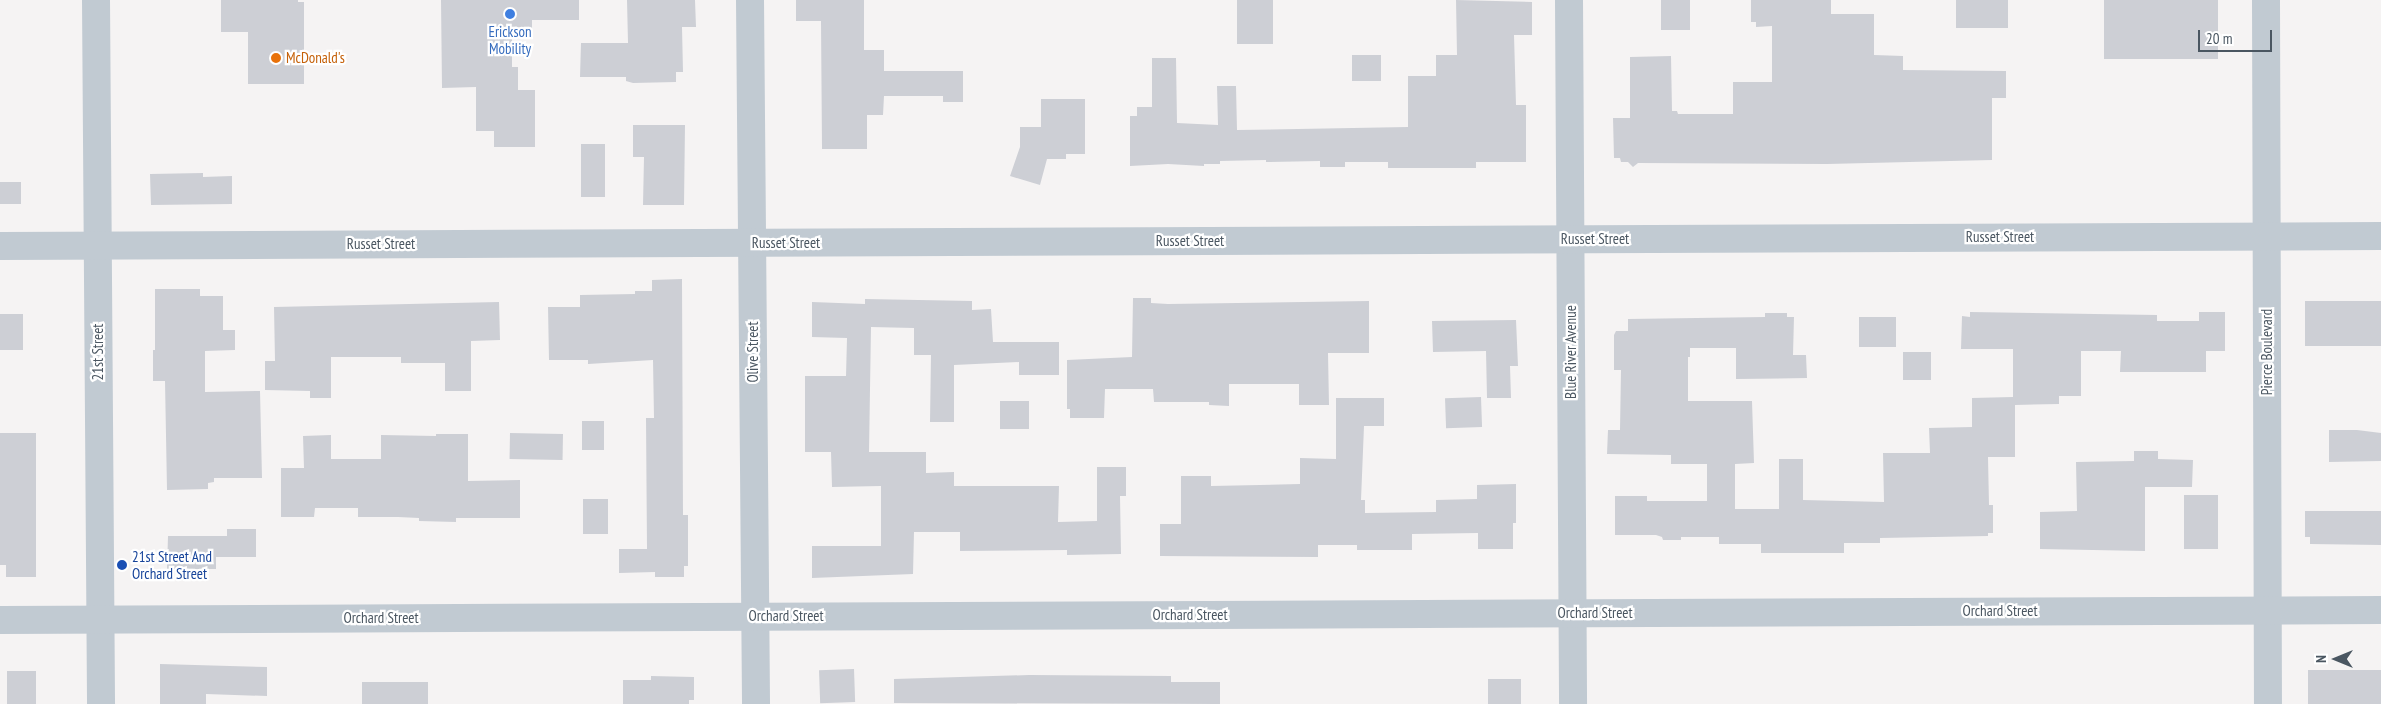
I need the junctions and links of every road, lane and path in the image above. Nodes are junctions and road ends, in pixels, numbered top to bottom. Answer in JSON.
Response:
{"nodes":[{"id":1,"x":96,"y":0,"type":"edge"},
{"id":2,"x":750,"y":0,"type":"edge"},
{"id":3,"x":1569,"y":0,"type":"edge"},
{"id":4,"x":2266,"y":0,"type":"edge"},
{"id":5,"x":2267,"y":236,"type":"junction"},
{"id":6,"x":2381,"y":236,"type":"edge"},
{"id":7,"x":1570,"y":239,"type":"junction"},
{"id":8,"x":752,"y":243,"type":"junction"},
{"id":9,"x":0,"y":246,"type":"edge"},
{"id":10,"x":98,"y":246,"type":"junction"},
{"id":11,"x":2268,"y":610,"type":"junction"},
{"id":12,"x":2381,"y":610,"type":"edge"},
{"id":13,"x":1572,"y":613,"type":"junction"},
{"id":14,"x":755,"y":616,"type":"junction"},
{"id":15,"x":0,"y":620,"type":"edge"},
{"id":16,"x":100,"y":620,"type":"junction"},
{"id":17,"x":101,"y":704,"type":"edge"},
{"id":18,"x":756,"y":704,"type":"edge"},
{"id":19,"x":1572,"y":704,"type":"edge"},
{"id":20,"x":2268,"y":704,"type":"edge"}],
"edges":[{"from":1,"to":10,"type":"street","name":"21st Street"},
{"from":2,"to":8,"type":"street","name":"Olive Street"},
{"from":3,"to":7,"type":"street","name":"Blue River Avenue"},
{"from":4,"to":5,"type":"street","name":"Pierce Boulevard"},
{"from":5,"to":6,"type":"street","name":"Russet Street"},
{"from":5,"to":7,"type":"street","name":"Russet Street"},
{"from":5,"to":11,"type":"street","name":"Pierce Boulevard"},
{"from":7,"to":8,"type":"street","name":"Russet Street"},
{"from":7,"to":13,"type":"street","name":"Blue River Avenue"},
{"from":8,"to":10,"type":"street","name":"Russet Street"},
{"from":8,"to":14,"type":"street","name":"Olive Street"},
{"from":9,"to":10,"type":"street","name":"Russet Street"},
{"from":10,"to":16,"type":"street","name":"21st Street"},
{"from":11,"to":12,"type":"street","name":"Orchard Street"},
{"from":11,"to":13,"type":"street","name":"Orchard Street"},
{"from":11,"to":20,"type":"street","name":"Pierce Boulevard"},
{"from":13,"to":14,"type":"street","name":"Orchard Street"},
{"from":13,"to":19,"type":"street","name":"Blue River Avenue"},
{"from":14,"to":16,"type":"street","name":"Orchard Street"},
{"from":14,"to":18,"type":"street","name":"Olive Street"},
{"from":15,"to":16,"type":"street","name":"Orchard Street"},
{"from":16,"to":17,"type":"street","name":"21st Street"}]}
